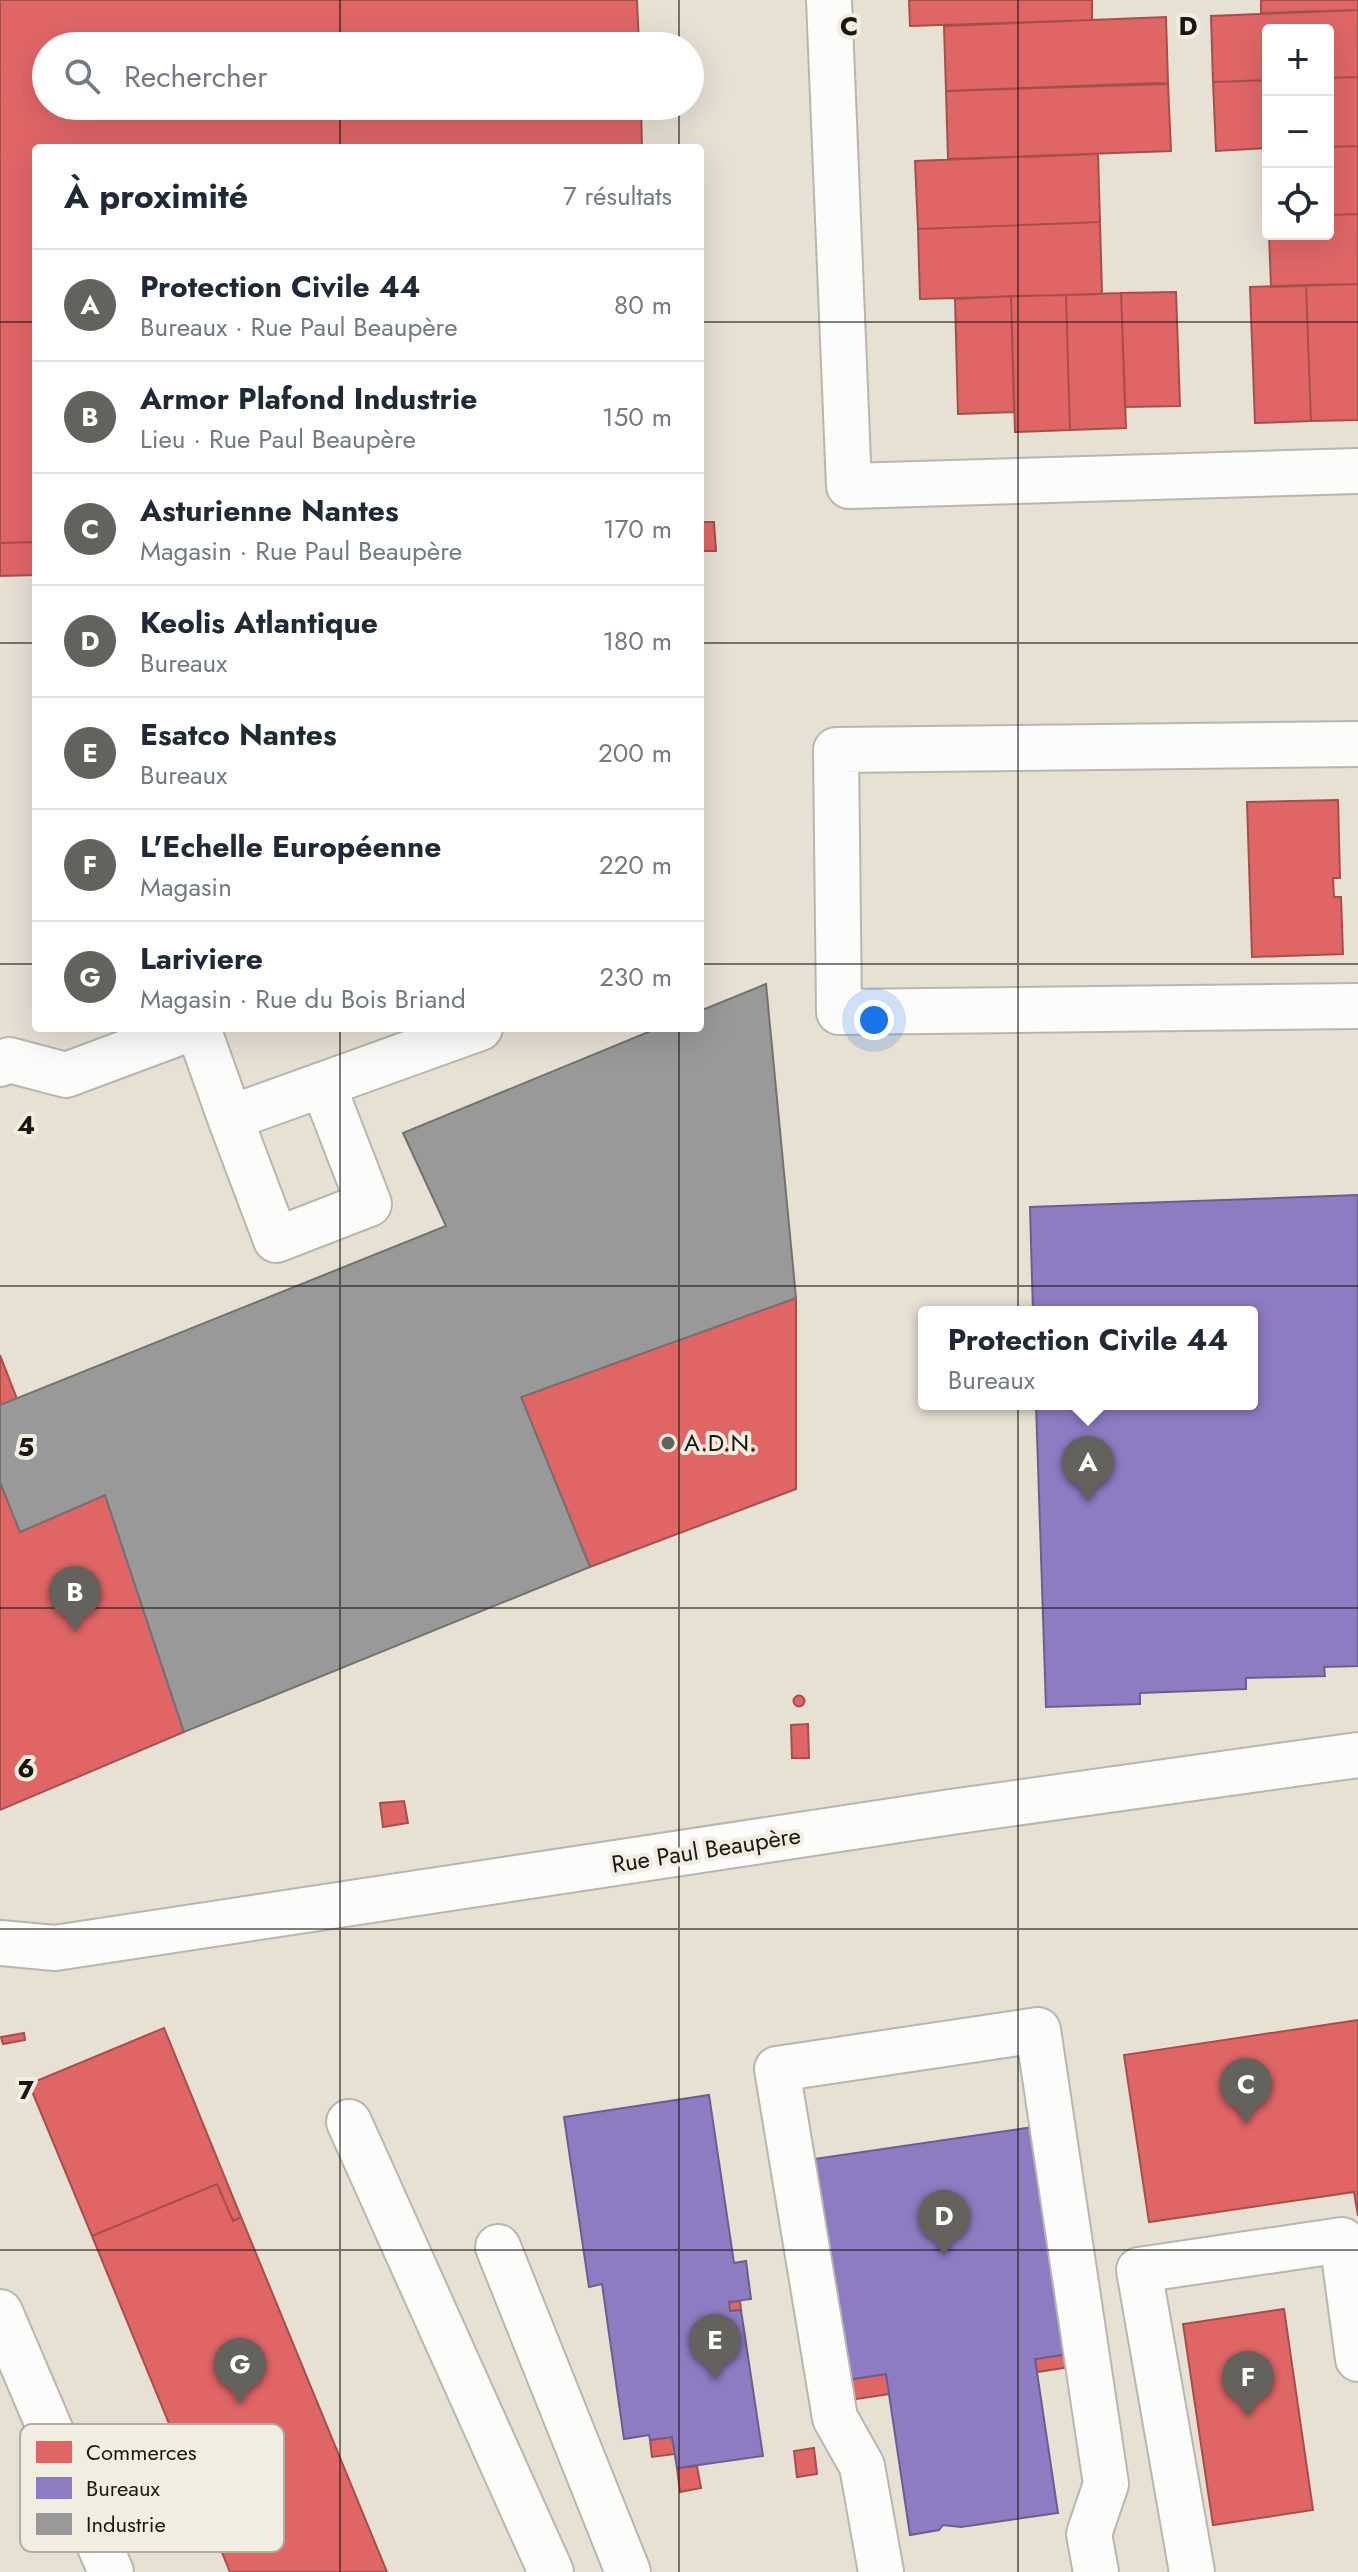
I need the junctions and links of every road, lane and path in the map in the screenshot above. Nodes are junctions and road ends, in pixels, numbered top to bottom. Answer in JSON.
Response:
{"nodes":[{"id":1,"x":829,"y":0,"type":"edge"},
{"id":2,"x":1358,"y":471,"type":"edge"},
{"id":3,"x":1358,"y":744,"type":"edge"},
{"id":4,"x":1358,"y":1006,"type":"edge"},
{"id":5,"x":184,"y":1032,"type":"edge"},
{"id":6,"x":197,"y":1032,"type":"edge"},
{"id":7,"x":469,"y":1032,"type":"edge"},
{"id":8,"x":0,"y":1064,"type":"edge"},
{"id":9,"x":323,"y":1085,"type":"junction"},
{"id":10,"x":230,"y":1118,"type":"junction"},
{"id":11,"x":1358,"y":1755,"type":"edge"},
{"id":12,"x":0,"y":1943,"type":"edge"},
{"id":13,"x":55,"y":1948,"type":"junction"},
{"id":14,"x":0,"y":1974,"type":"edge"},
{"id":15,"x":349,"y":2122,"type":"dead end"},
{"id":16,"x":498,"y":2247,"type":"dead end"},
{"id":17,"x":0,"y":2312,"type":"edge"},
{"id":18,"x":1358,"y":2359,"type":"edge"},
{"id":19,"x":48,"y":2424,"type":"edge"},
{"id":20,"x":102,"y":2552,"type":"edge"},
{"id":21,"x":111,"y":2572,"type":"edge"},
{"id":22,"x":551,"y":2572,"type":"edge"},
{"id":23,"x":628,"y":2572,"type":"edge"},
{"id":24,"x":881,"y":2572,"type":"edge"},
{"id":25,"x":1096,"y":2572,"type":"edge"},
{"id":26,"x":1192,"y":2572,"type":"edge"}],
"edges":[{"from":1,"to":2,"type":"street"},
{"from":3,"to":4,"type":"street"},
{"from":5,"to":8,"type":"street"},
{"from":6,"to":10,"type":"street"},
{"from":7,"to":9,"type":"street"},
{"from":9,"to":10,"type":"street"},
{"from":9,"to":10,"type":"street"},
{"from":11,"to":13,"type":"street","name":"Rue Paul Beaupère"},
{"from":12,"to":13,"type":"street","name":"Rue Paul Beaupère"},
{"from":13,"to":14,"type":"street","name":"Rue Paul Beaupère"},
{"from":15,"to":22,"type":"street"},
{"from":16,"to":23,"type":"street"},
{"from":17,"to":19,"type":"street"},
{"from":18,"to":26,"type":"street"},
{"from":20,"to":21,"type":"street"},
{"from":24,"to":25,"type":"street"}]}
